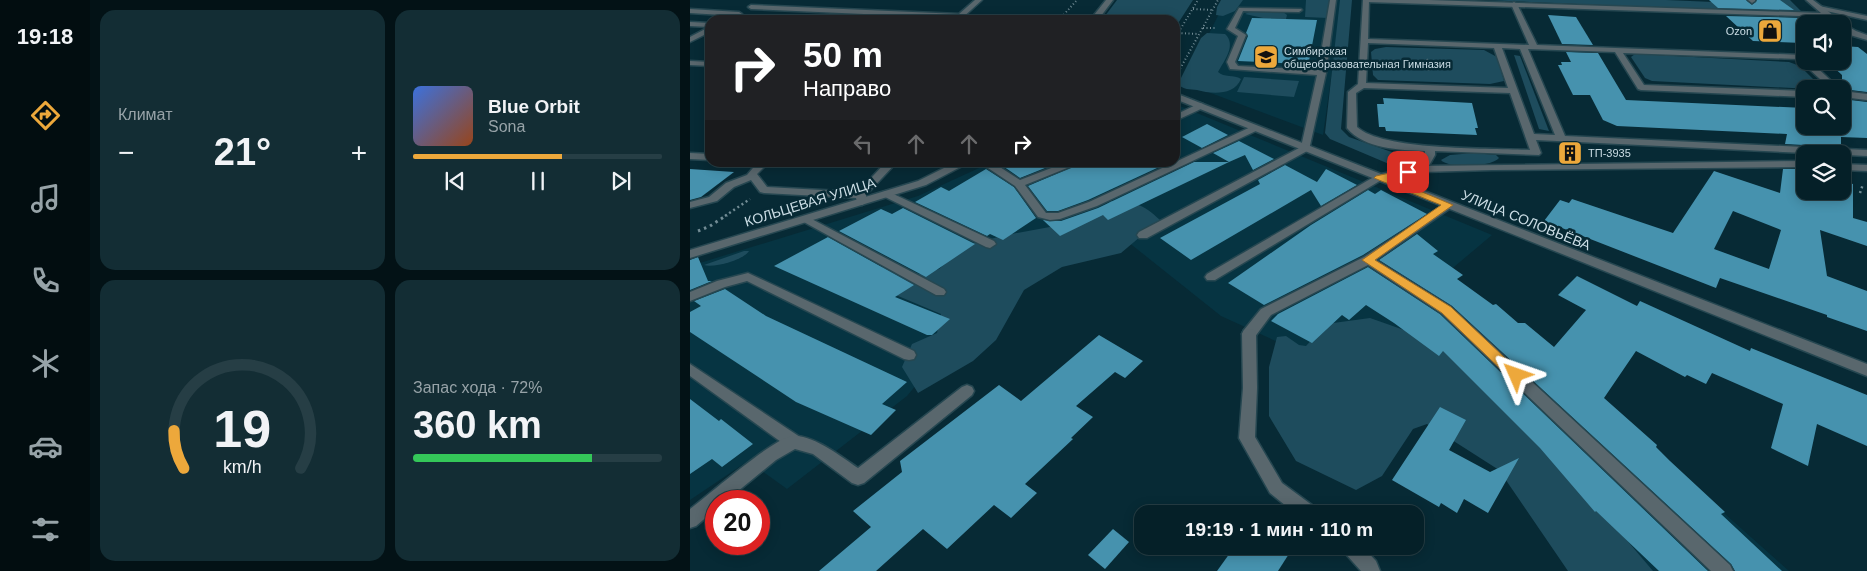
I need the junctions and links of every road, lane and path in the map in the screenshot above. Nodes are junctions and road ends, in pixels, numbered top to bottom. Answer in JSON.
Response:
{"nodes":[{"id":1,"x":764,"y":0,"type":"edge"},
{"id":2,"x":979,"y":0,"type":"edge"},
{"id":3,"x":1077,"y":0,"type":"edge"},
{"id":4,"x":1110,"y":0,"type":"edge"},
{"id":5,"x":1198,"y":0,"type":"edge"},
{"id":6,"x":1218,"y":0,"type":"edge"},
{"id":7,"x":1302,"y":0,"type":"edge"},
{"id":8,"x":1333,"y":0,"type":"edge"},
{"id":9,"x":1367,"y":0,"type":"edge"},
{"id":10,"x":1809,"y":0,"type":"edge"},
{"id":11,"x":1453,"y":1,"type":"edge"},
{"id":12,"x":1514,"y":4,"type":"junction"},
{"id":13,"x":751,"y":7,"type":"junction"},
{"id":14,"x":1193,"y":8,"type":"junction"},
{"id":15,"x":1819,"y":8,"type":"junction"},
{"id":16,"x":1213,"y":10,"type":"junction"},
{"id":17,"x":690,"y":11,"type":"edge"},
{"id":18,"x":739,"y":14,"type":"joint"},
{"id":19,"x":902,"y":15,"type":"edge"},
{"id":20,"x":962,"y":15,"type":"edge"},
{"id":21,"x":1064,"y":15,"type":"edge"},
{"id":22,"x":1098,"y":15,"type":"edge"},
{"id":23,"x":1829,"y":15,"type":"joint"},
{"id":24,"x":1867,"y":18,"type":"edge"},
{"id":25,"x":690,"y":24,"type":"edge"},
{"id":26,"x":705,"y":25,"type":"edge"},
{"id":27,"x":1180,"y":30,"type":"edge"},
{"id":28,"x":1851,"y":31,"type":"edge"},
{"id":29,"x":705,"y":32,"type":"edge"},
{"id":30,"x":1180,"y":33,"type":"edge"},
{"id":31,"x":1199,"y":34,"type":"junction"},
{"id":32,"x":1867,"y":38,"type":"edge"},
{"id":33,"x":690,"y":40,"type":"edge"},
{"id":34,"x":1364,"y":41,"type":"junction"},
{"id":35,"x":1424,"y":44,"type":"junction"},
{"id":36,"x":1497,"y":46,"type":"junction"},
{"id":37,"x":1523,"y":47,"type":"junction"},
{"id":38,"x":1534,"y":47,"type":"junction"},
{"id":39,"x":1617,"y":50,"type":"junction"},
{"id":40,"x":1796,"y":57,"type":"edge"},
{"id":41,"x":690,"y":63,"type":"edge"},
{"id":42,"x":705,"y":64,"type":"edge"},
{"id":43,"x":1180,"y":69,"type":"edge"},
{"id":44,"x":1815,"y":70,"type":"edge"},
{"id":45,"x":1322,"y":73,"type":"junction"},
{"id":46,"x":1826,"y":80,"type":"edge"},
{"id":47,"x":1362,"y":85,"type":"junction"},
{"id":48,"x":1432,"y":88,"type":"junction"},
{"id":49,"x":1514,"y":91,"type":"junction"},
{"id":50,"x":1796,"y":94,"type":"edge"},
{"id":51,"x":1851,"y":96,"type":"edge"},
{"id":52,"x":1867,"y":97,"type":"edge"},
{"id":53,"x":1180,"y":98,"type":"edge"},
{"id":54,"x":1200,"y":106,"type":"junction"},
{"id":55,"x":1180,"y":116,"type":"edge"},
{"id":56,"x":1255,"y":128,"type":"junction"},
{"id":57,"x":1530,"y":136,"type":"junction"},
{"id":58,"x":1561,"y":138,"type":"junction"},
{"id":59,"x":1306,"y":148,"type":"junction"},
{"id":60,"x":1430,"y":148,"type":"junction"},
{"id":61,"x":1867,"y":153,"type":"edge"},
{"id":62,"x":690,"y":156,"type":"edge"},
{"id":63,"x":705,"y":157,"type":"edge"},
{"id":64,"x":1180,"y":163,"type":"edge"},
{"id":65,"x":1796,"y":164,"type":"edge"},
{"id":66,"x":759,"y":167,"type":"edge"},
{"id":67,"x":888,"y":167,"type":"edge"},
{"id":68,"x":955,"y":167,"type":"edge"},
{"id":69,"x":992,"y":167,"type":"edge"},
{"id":70,"x":1064,"y":167,"type":"edge"},
{"id":71,"x":1172,"y":167,"type":"edge"},
{"id":72,"x":1851,"y":167,"type":"edge"},
{"id":73,"x":1867,"y":168,"type":"edge"},
{"id":74,"x":1422,"y":169,"type":"junction"},
{"id":75,"x":753,"y":176,"type":"junction"},
{"id":76,"x":1379,"y":178,"type":"junction"},
{"id":77,"x":1019,"y":184,"type":"junction"},
{"id":78,"x":764,"y":190,"type":"junction"},
{"id":79,"x":888,"y":194,"type":"junction"},
{"id":80,"x":862,"y":198,"type":"junction"},
{"id":81,"x":690,"y":205,"type":"edge"},
{"id":82,"x":1448,"y":205,"type":"junction"},
{"id":83,"x":806,"y":219,"type":"junction"},
{"id":84,"x":693,"y":233,"type":"dead end"},
{"id":85,"x":1143,"y":236,"type":"dead end"},
{"id":86,"x":990,"y":244,"type":"dead end"},
{"id":87,"x":690,"y":254,"type":"edge"},
{"id":88,"x":1368,"y":260,"type":"junction"},
{"id":89,"x":1211,"y":277,"type":"dead end"},
{"id":90,"x":940,"y":292,"type":"dead end"},
{"id":91,"x":690,"y":297,"type":"edge"},
{"id":92,"x":909,"y":355,"type":"dead end"},
{"id":93,"x":690,"y":369,"type":"edge"},
{"id":94,"x":1867,"y":370,"type":"edge"},
{"id":95,"x":966,"y":392,"type":"dead end"},
{"id":96,"x":794,"y":442,"type":"junction"},
{"id":97,"x":1298,"y":505,"type":"edge"},
{"id":98,"x":690,"y":520,"type":"edge"},
{"id":99,"x":1359,"y":555,"type":"edge"},
{"id":100,"x":1371,"y":571,"type":"edge"},
{"id":101,"x":1724,"y":571,"type":"edge"}],
"edges":[{"from":1,"to":13,"type":"street"},
{"from":2,"to":20,"type":"street"},
{"from":3,"to":21,"type":"path"},
{"from":4,"to":22,"type":"street"},
{"from":5,"to":14,"type":"path"},
{"from":6,"to":16,"type":"path"},
{"from":7,"to":45,"type":"street"},
{"from":8,"to":45,"type":"street"},
{"from":9,"to":11,"type":"street"},
{"from":9,"to":34,"type":"street"},
{"from":10,"to":15,"type":"street"},
{"from":11,"to":12,"type":"street"},
{"from":12,"to":23,"type":"street"},
{"from":12,"to":38,"type":"street"},
{"from":13,"to":18,"type":"street"},
{"from":13,"to":19,"type":"street"},
{"from":14,"to":16,"type":"path"},
{"from":14,"to":27,"type":"path"},
{"from":15,"to":23,"type":"street"},
{"from":15,"to":24,"type":"street"},
{"from":16,"to":31,"type":"path"},
{"from":17,"to":18,"type":"street"},
{"from":25,"to":26,"type":"street"},
{"from":28,"to":32,"type":"street"},
{"from":29,"to":33,"type":"street"},
{"from":30,"to":31,"type":"path"},
{"from":31,"to":43,"type":"path"},
{"from":34,"to":35,"type":"street"},
{"from":34,"to":47,"type":"street"},
{"from":35,"to":36,"type":"street"},
{"from":35,"to":48,"type":"path"},
{"from":36,"to":37,"type":"street"},
{"from":36,"to":49,"type":"street"},
{"from":37,"to":38,"type":"street"},
{"from":37,"to":58,"type":"street"},
{"from":38,"to":39,"type":"street"},
{"from":39,"to":40,"type":"street"},
{"from":39,"to":50,"type":"street"},
{"from":41,"to":42,"type":"street"},
{"from":44,"to":46,"type":"street"},
{"from":45,"to":59,"type":"street"},
{"from":47,"to":48,"type":"street"},
{"from":47,"to":60,"type":"street"},
{"from":48,"to":49,"type":"street"},
{"from":49,"to":57,"type":"street"},
{"from":51,"to":52,"type":"street"},
{"from":53,"to":54,"type":"street","name":"УЛИЦА СОЛОВЬЁВА"},
{"from":54,"to":55,"type":"street"},
{"from":54,"to":56,"type":"street","name":"УЛИЦА СОЛОВЬЁВА"},
{"from":56,"to":59,"type":"street","name":"УЛИЦА СОЛОВЬЁВА"},
{"from":56,"to":64,"type":"street"},
{"from":57,"to":58,"type":"street"},
{"from":57,"to":60,"type":"street"},
{"from":58,"to":61,"type":"street"},
{"from":59,"to":76,"type":"street","name":"УЛИЦА СОЛОВЬЁВА"},
{"from":59,"to":85,"type":"street"},
{"from":60,"to":74,"type":"street"},
{"from":62,"to":63,"type":"street"},
{"from":65,"to":74,"type":"street"},
{"from":66,"to":75,"type":"street"},
{"from":67,"to":80,"type":"street"},
{"from":68,"to":79,"type":"street","name":"КОЛЬЦЕВАЯ УЛИЦА"},
{"from":69,"to":77,"type":"street"},
{"from":70,"to":77,"type":"street"},
{"from":71,"to":77,"type":"street"},
{"from":72,"to":73,"type":"street"},
{"from":74,"to":76,"type":"street"},
{"from":75,"to":78,"type":"street"},
{"from":75,"to":81,"type":"street"},
{"from":76,"to":82,"type":"street","name":"УЛИЦА СОЛОВЬЁВА"},
{"from":76,"to":89,"type":"street"},
{"from":78,"to":80,"type":"street"},
{"from":78,"to":84,"type":"path"},
{"from":79,"to":80,"type":"street","name":"КОЛЬЦЕВАЯ УЛИЦА"},
{"from":79,"to":86,"type":"street"},
{"from":80,"to":83,"type":"street","name":"КОЛЬЦЕВАЯ УЛИЦА"},
{"from":82,"to":88,"type":"street"},
{"from":82,"to":94,"type":"street","name":"УЛИЦА СОЛОВЬЁВА"},
{"from":83,"to":87,"type":"street","name":"КОЛЬЦЕВАЯ УЛИЦА"},
{"from":83,"to":90,"type":"street"},
{"from":88,"to":97,"type":"street"},
{"from":88,"to":101,"type":"street"},
{"from":91,"to":92,"type":"street"},
{"from":93,"to":96,"type":"street"},
{"from":95,"to":96,"type":"street"},
{"from":96,"to":98,"type":"street"},
{"from":99,"to":100,"type":"street"}]}
